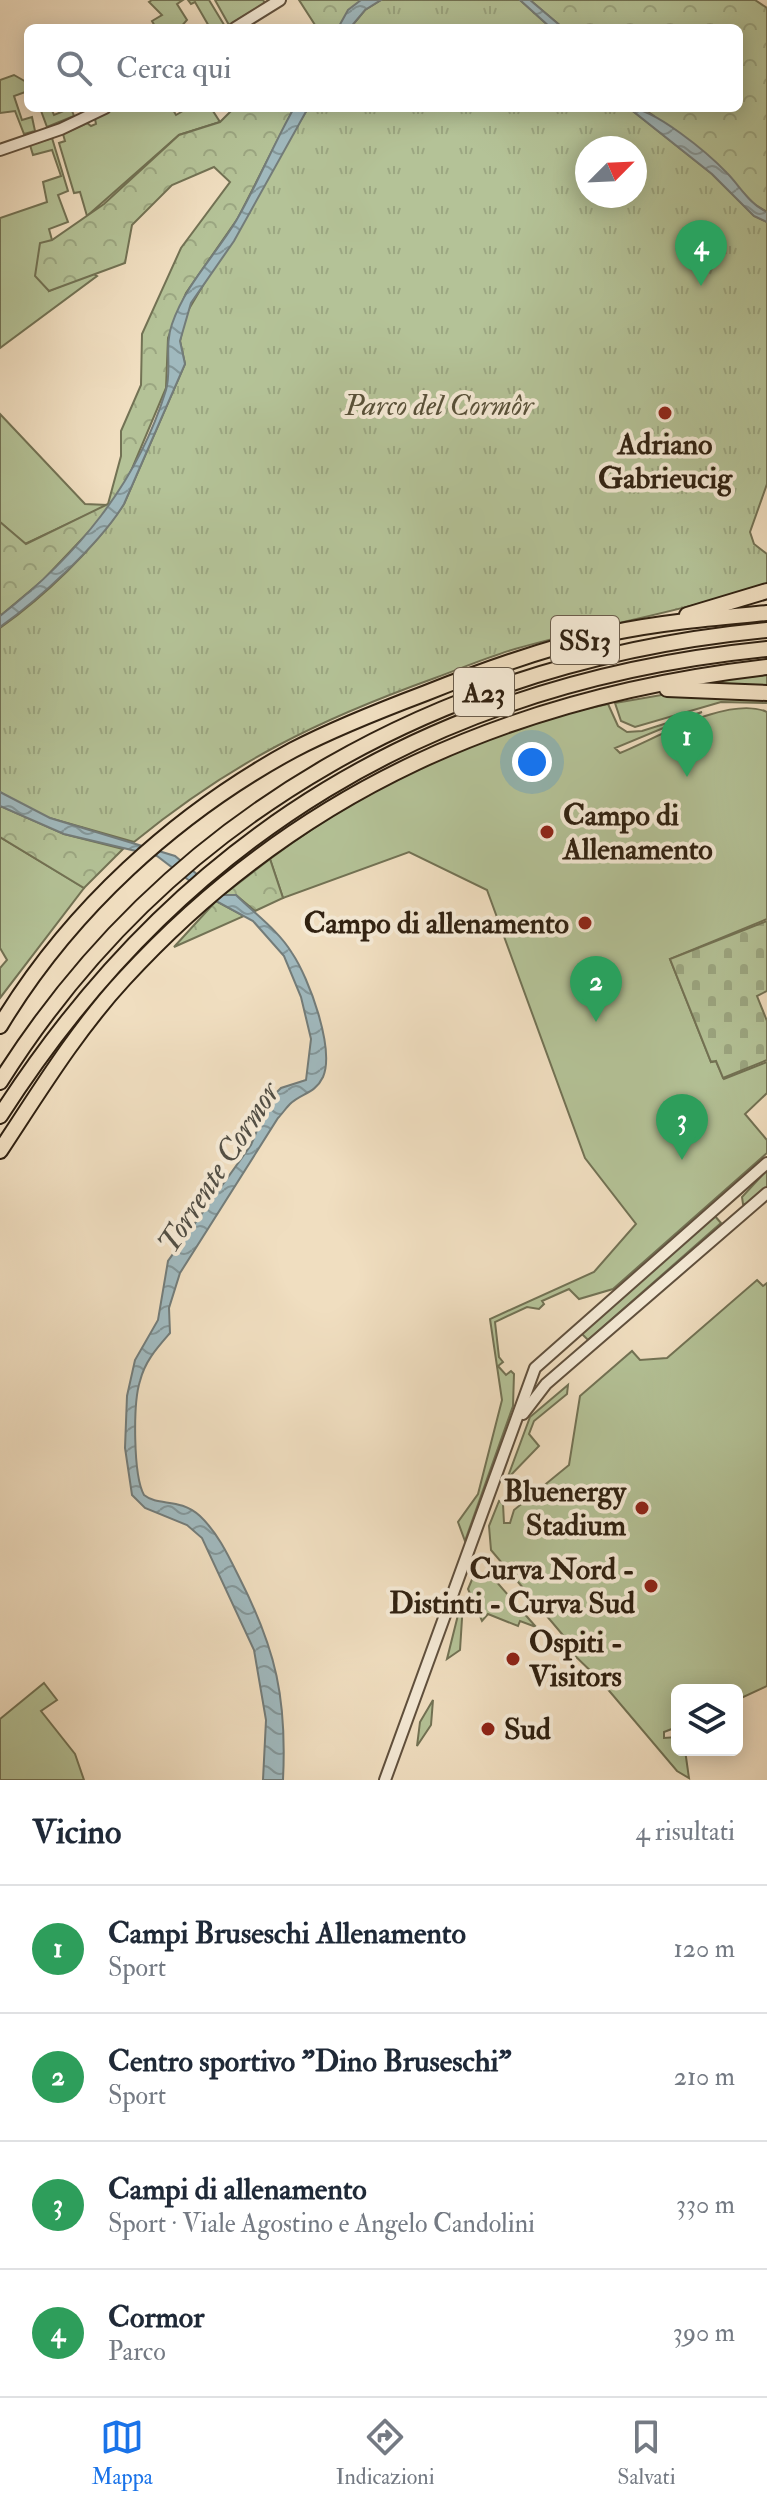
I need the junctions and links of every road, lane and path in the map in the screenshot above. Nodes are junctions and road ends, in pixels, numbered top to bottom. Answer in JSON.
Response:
{"nodes":[{"id":1,"x":280,"y":0,"type":"edge"},
{"id":2,"x":241,"y":24,"type":"edge"},
{"id":3,"x":97,"y":112,"type":"edge"},
{"id":4,"x":0,"y":150,"type":"edge"},
{"id":5,"x":767,"y":591,"type":"edge"},
{"id":6,"x":767,"y":613,"type":"edge"},
{"id":7,"x":647,"y":626,"type":"junction"},
{"id":8,"x":767,"y":630,"type":"edge"},
{"id":9,"x":767,"y":649,"type":"edge"},
{"id":10,"x":767,"y":667,"type":"edge"},
{"id":11,"x":767,"y":693,"type":"edge"},
{"id":12,"x":606,"y":695,"type":"junction"},
{"id":13,"x":0,"y":1026,"type":"edge"},
{"id":14,"x":0,"y":1082,"type":"edge"},
{"id":15,"x":0,"y":1116,"type":"edge"},
{"id":16,"x":0,"y":1151,"type":"edge"},
{"id":17,"x":767,"y":1163,"type":"edge"},
{"id":18,"x":767,"y":1193,"type":"edge"},
{"id":19,"x":517,"y":1422,"type":"junction"},
{"id":20,"x":385,"y":1780,"type":"edge"}],
"edges":[{"from":1,"to":2,"type":"street"},
{"from":3,"to":4,"type":"street"},
{"from":5,"to":7,"type":"highway"},
{"from":6,"to":7,"type":"highway","number":"SS13"},
{"from":7,"to":13,"type":"highway","number":"SS13"},
{"from":8,"to":14,"type":"highway","number":"A23"},
{"from":9,"to":15,"type":"highway","number":"A23"},
{"from":10,"to":12,"type":"highway","number":"SS13"},
{"from":11,"to":12,"type":"highway"},
{"from":12,"to":16,"type":"highway","number":"SS13"},
{"from":17,"to":19,"type":"street"},
{"from":18,"to":19,"type":"street"},
{"from":19,"to":20,"type":"street"}]}
